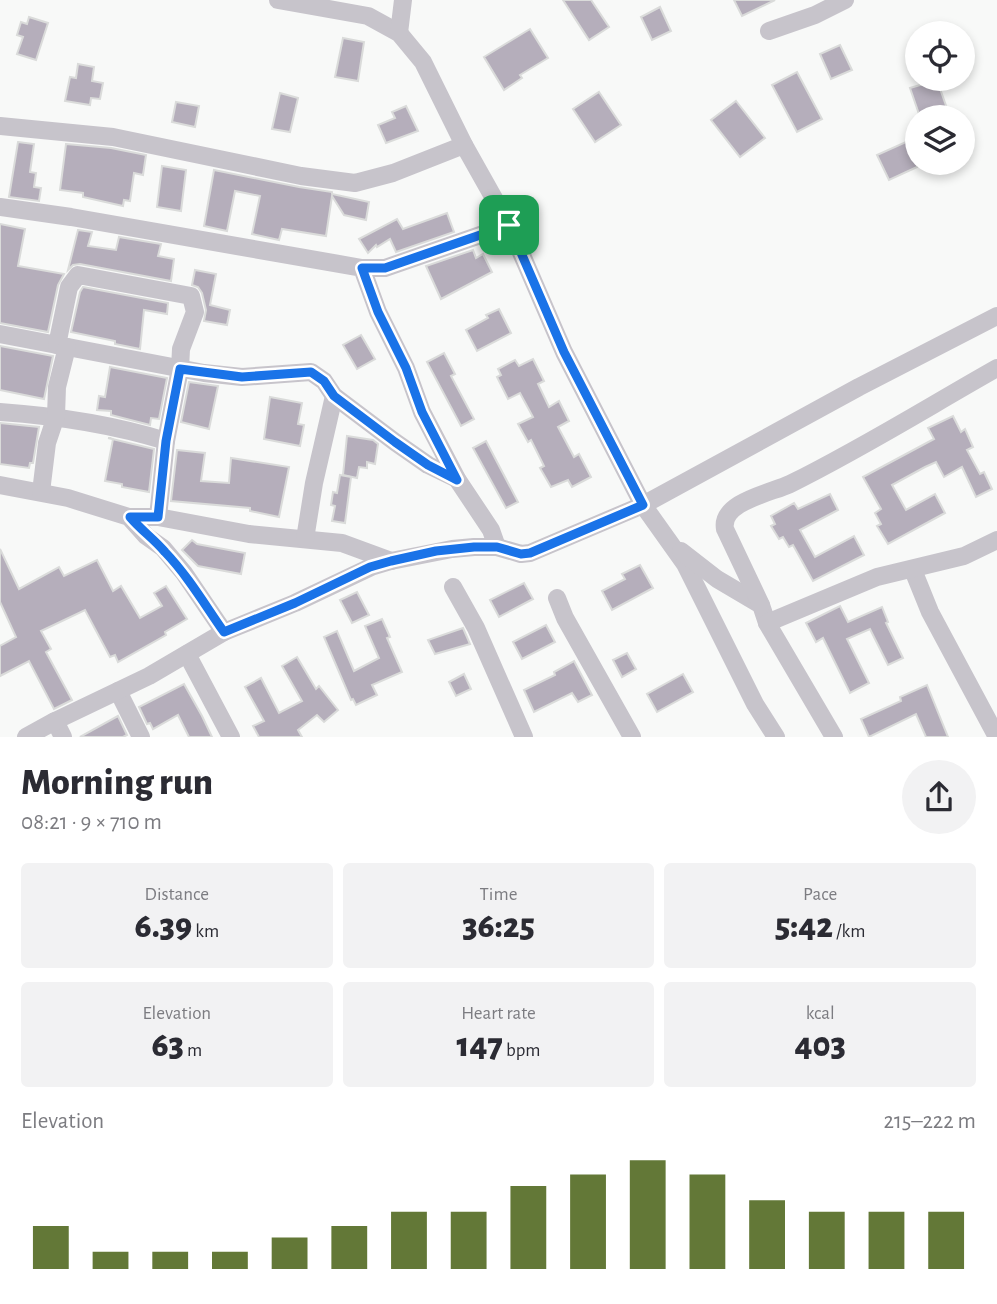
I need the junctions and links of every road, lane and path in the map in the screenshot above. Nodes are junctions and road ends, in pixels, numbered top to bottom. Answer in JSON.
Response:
{"nodes":[{"id":1,"x":278,"y":0,"type":"edge"},
{"id":2,"x":403,"y":0,"type":"edge"},
{"id":3,"x":845,"y":0,"type":"edge"},
{"id":4,"x":369,"y":8,"type":"edge"},
{"id":5,"x":769,"y":31,"type":"dead end"},
{"id":6,"x":399,"y":33,"type":"junction"},
{"id":7,"x":0,"y":125,"type":"edge"},
{"id":8,"x":464,"y":145,"type":"junction"},
{"id":9,"x":0,"y":207,"type":"edge"},
{"id":10,"x":509,"y":225,"type":"junction"},
{"id":11,"x":362,"y":268,"type":"junction"},
{"id":12,"x":997,"y":316,"type":"edge"},
{"id":13,"x":0,"y":334,"type":"edge"},
{"id":14,"x":62,"y":346,"type":"junction"},
{"id":15,"x":997,"y":368,"type":"edge"},
{"id":16,"x":180,"y":369,"type":"junction"},
{"id":17,"x":334,"y":396,"type":"junction"},
{"id":18,"x":0,"y":412,"type":"edge"},
{"id":19,"x":55,"y":416,"type":"junction"},
{"id":20,"x":166,"y":441,"type":"junction"},
{"id":21,"x":457,"y":480,"type":"junction"},
{"id":22,"x":0,"y":485,"type":"edge"},
{"id":23,"x":41,"y":492,"type":"junction"},
{"id":24,"x":643,"y":505,"type":"junction"},
{"id":25,"x":130,"y":517,"type":"junction"},
{"id":26,"x":158,"y":517,"type":"junction"},
{"id":27,"x":664,"y":537,"type":"junction"},
{"id":28,"x":305,"y":539,"type":"junction"},
{"id":29,"x":997,"y":540,"type":"edge"},
{"id":30,"x":497,"y":547,"type":"junction"},
{"id":31,"x":391,"y":561,"type":"junction"},
{"id":32,"x":913,"y":570,"type":"junction"},
{"id":33,"x":453,"y":587,"type":"dead end"},
{"id":34,"x":557,"y":598,"type":"dead end"},
{"id":35,"x":764,"y":614,"type":"junction"},
{"id":36,"x":224,"y":632,"type":"junction"},
{"id":37,"x":187,"y":654,"type":"junction"},
{"id":38,"x":118,"y":691,"type":"junction"},
{"id":39,"x":59,"y":729,"type":"edge"},
{"id":40,"x":26,"y":737,"type":"edge"},
{"id":41,"x":141,"y":737,"type":"edge"},
{"id":42,"x":231,"y":737,"type":"edge"},
{"id":43,"x":524,"y":737,"type":"edge"},
{"id":44,"x":632,"y":737,"type":"edge"},
{"id":45,"x":775,"y":737,"type":"edge"},
{"id":46,"x":834,"y":737,"type":"edge"},
{"id":47,"x":997,"y":737,"type":"edge"}],
"edges":[{"from":1,"to":4,"type":"street"},
{"from":2,"to":6,"type":"street"},
{"from":3,"to":5,"type":"street"},
{"from":4,"to":6,"type":"street"},
{"from":6,"to":8,"type":"street"},
{"from":7,"to":8,"type":"street"},
{"from":8,"to":10,"type":"street"},
{"from":9,"to":11,"type":"street"},
{"from":10,"to":11,"type":"street"},
{"from":10,"to":24,"type":"street"},
{"from":11,"to":21,"type":"street"},
{"from":12,"to":24,"type":"street"},
{"from":13,"to":14,"type":"street"},
{"from":14,"to":16,"type":"street"},
{"from":14,"to":16,"type":"street"},
{"from":14,"to":19,"type":"street"},
{"from":15,"to":35,"type":"street"},
{"from":16,"to":17,"type":"street"},
{"from":16,"to":20,"type":"street"},
{"from":17,"to":21,"type":"street"},
{"from":17,"to":28,"type":"street"},
{"from":18,"to":19,"type":"street"},
{"from":19,"to":20,"type":"street"},
{"from":19,"to":23,"type":"street"},
{"from":20,"to":26,"type":"street"},
{"from":21,"to":30,"type":"street"},
{"from":22,"to":23,"type":"street"},
{"from":23,"to":25,"type":"street"},
{"from":24,"to":27,"type":"street"},
{"from":24,"to":30,"type":"street"},
{"from":25,"to":26,"type":"street"},
{"from":25,"to":36,"type":"street"},
{"from":26,"to":28,"type":"street"},
{"from":27,"to":35,"type":"street"},
{"from":27,"to":45,"type":"street"},
{"from":28,"to":31,"type":"street"},
{"from":29,"to":32,"type":"street"},
{"from":30,"to":31,"type":"street"},
{"from":31,"to":36,"type":"street"},
{"from":32,"to":35,"type":"street"},
{"from":32,"to":47,"type":"street"},
{"from":33,"to":43,"type":"street"},
{"from":34,"to":44,"type":"street"},
{"from":35,"to":46,"type":"street"},
{"from":36,"to":37,"type":"street"},
{"from":37,"to":38,"type":"street"},
{"from":37,"to":42,"type":"street"},
{"from":38,"to":39,"type":"street"},
{"from":38,"to":41,"type":"street"},
{"from":39,"to":40,"type":"street"}]}
